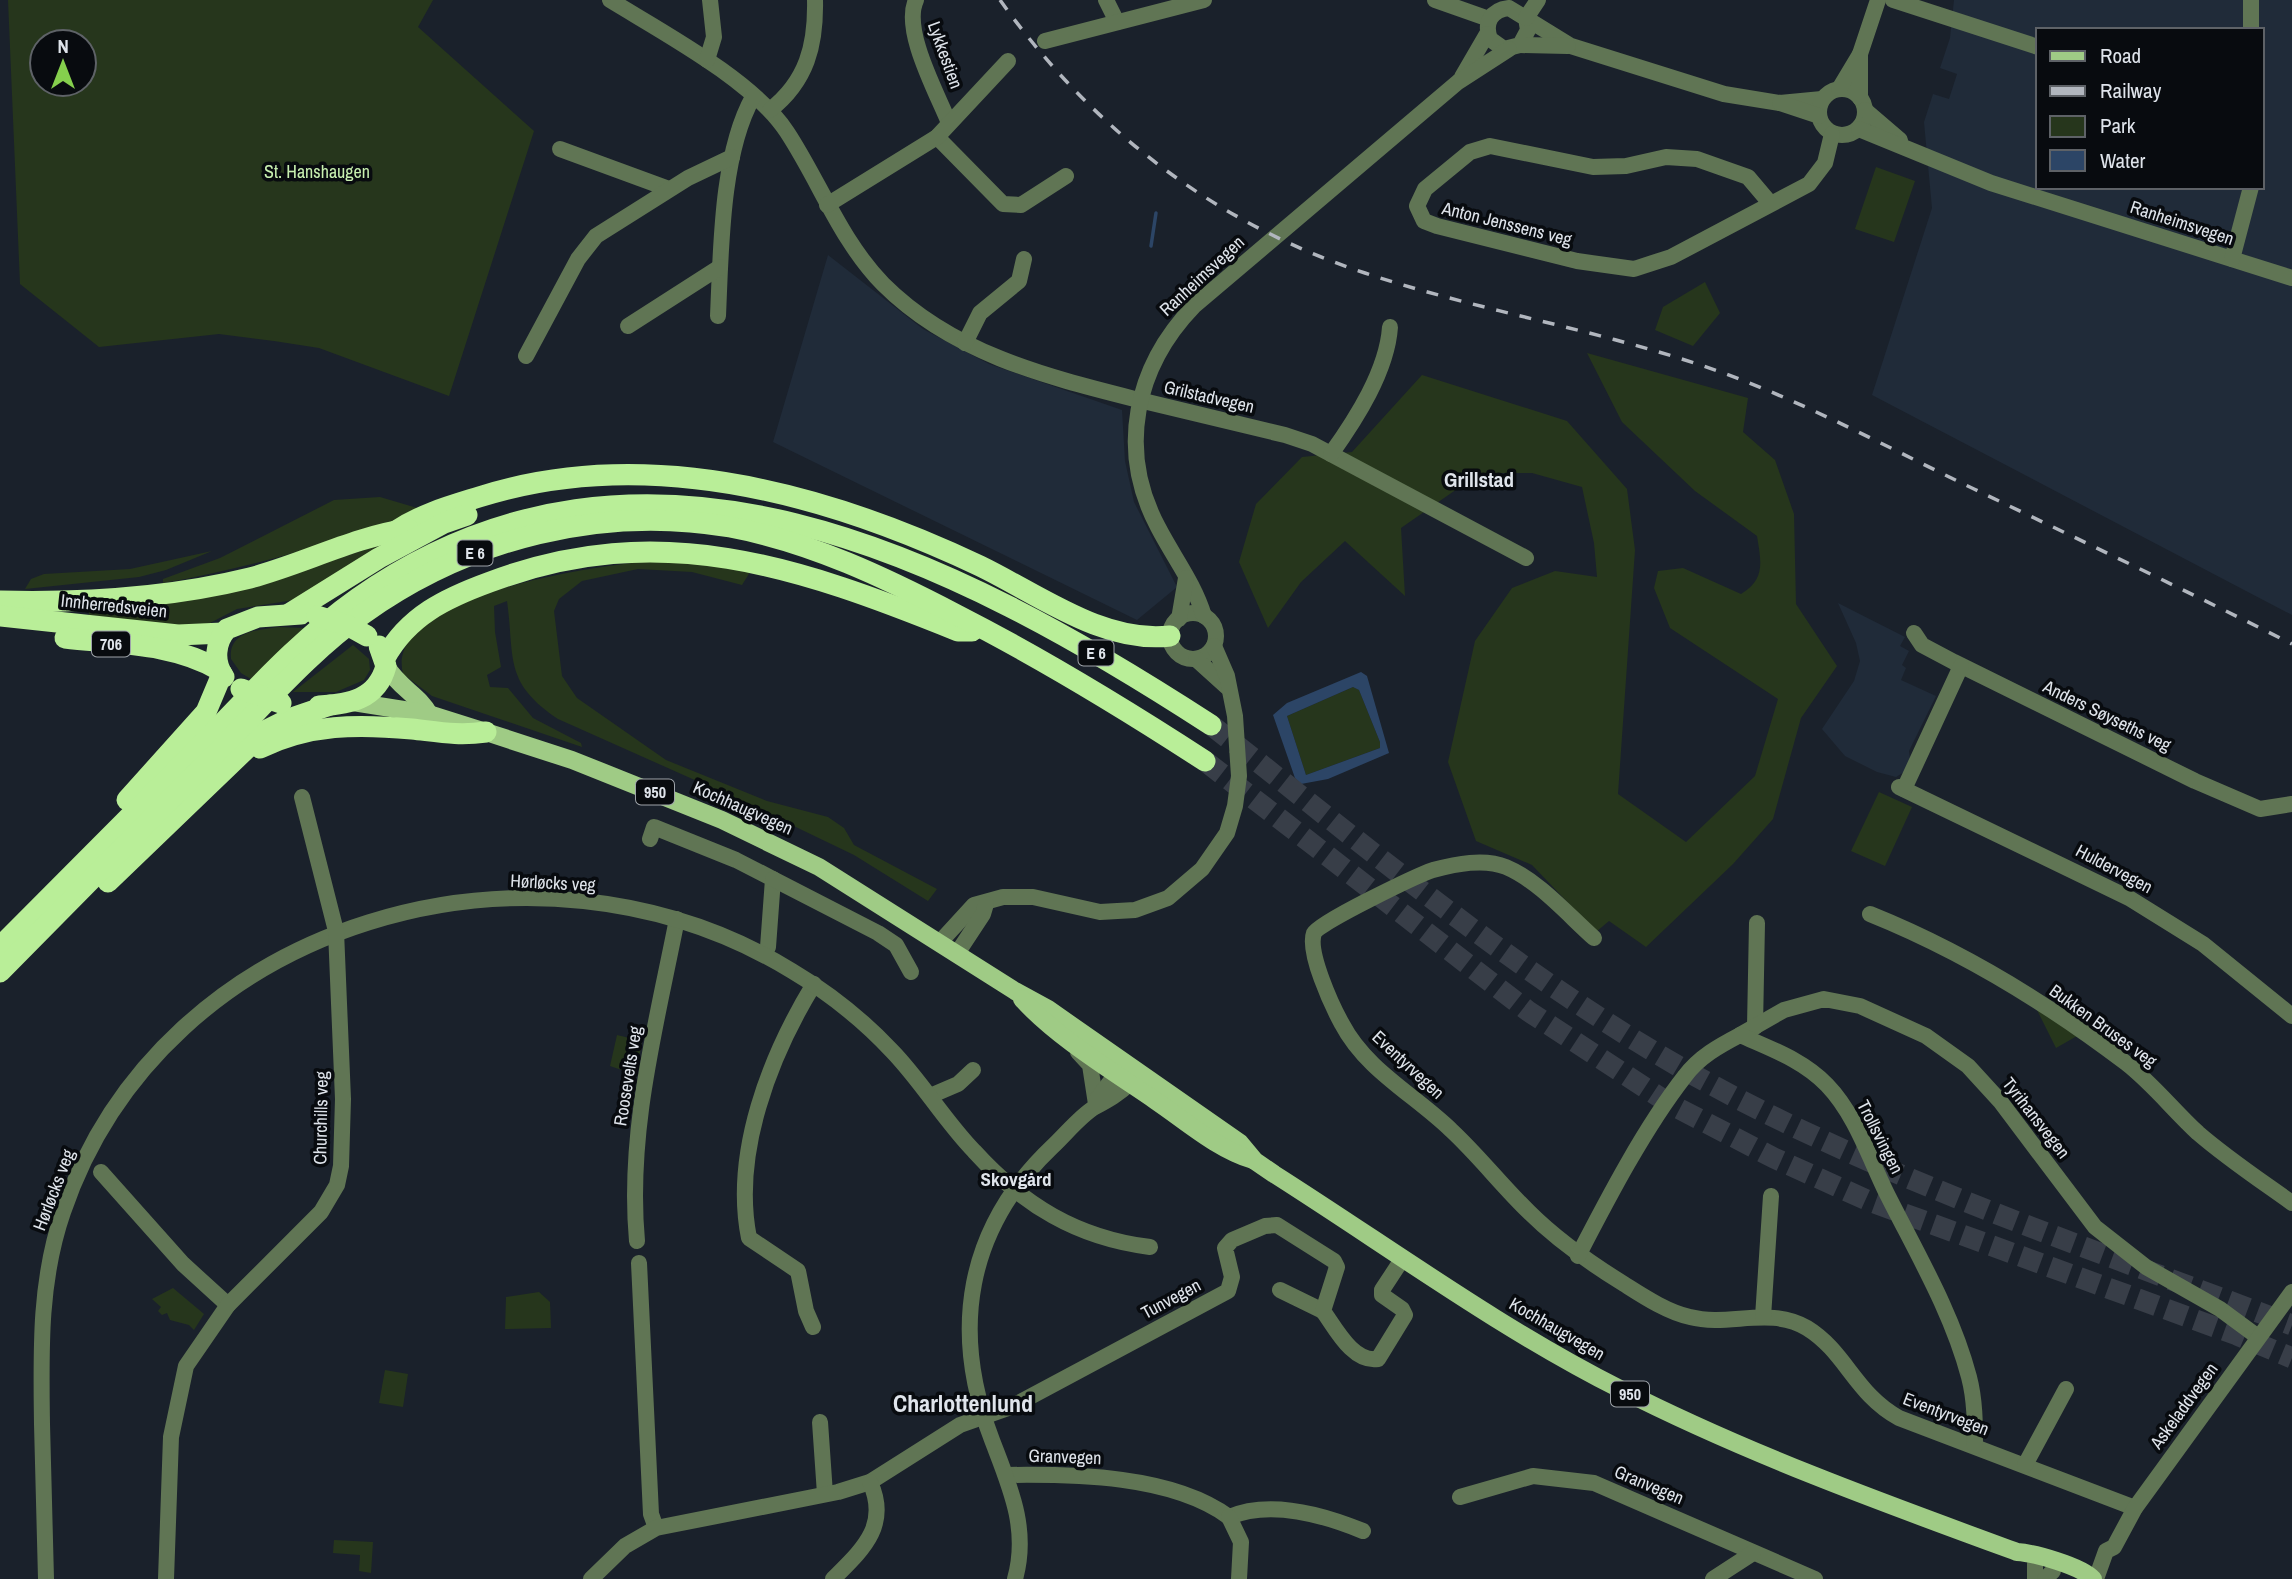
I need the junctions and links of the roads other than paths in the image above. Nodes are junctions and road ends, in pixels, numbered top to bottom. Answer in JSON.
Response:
{"nodes":[{"id":1,"x":610,"y":0,"type":"edge"},
{"id":2,"x":710,"y":0,"type":"edge"},
{"id":3,"x":814,"y":0,"type":"edge"},
{"id":4,"x":915,"y":0,"type":"edge"},
{"id":5,"x":1106,"y":0,"type":"edge"},
{"id":6,"x":1204,"y":0,"type":"edge"},
{"id":7,"x":1435,"y":0,"type":"edge"},
{"id":8,"x":1538,"y":0,"type":"edge"},
{"id":9,"x":1878,"y":0,"type":"edge"},
{"id":10,"x":1893,"y":0,"type":"edge"},
{"id":11,"x":2251,"y":0,"type":"edge"},
{"id":12,"x":1522,"y":9,"type":"edge"},
{"id":13,"x":1117,"y":22,"type":"junction"},
{"id":14,"x":1488,"y":26,"type":"junction"},
{"id":15,"x":2251,"y":28,"type":"edge"},
{"id":16,"x":1045,"y":41,"type":"dead end"},
{"id":17,"x":1571,"y":46,"type":"junction"},
{"id":18,"x":2036,"y":46,"type":"edge"},
{"id":19,"x":1515,"y":47,"type":"junction"},
{"id":20,"x":1860,"y":54,"type":"junction"},
{"id":21,"x":708,"y":60,"type":"junction"},
{"id":22,"x":1008,"y":61,"type":"dead end"},
{"id":23,"x":1458,"y":82,"type":"junction"},
{"id":24,"x":1839,"y":89,"type":"junction"},
{"id":25,"x":753,"y":97,"type":"junction"},
{"id":26,"x":1822,"y":99,"type":"junction"},
{"id":27,"x":1780,"y":103,"type":"junction"},
{"id":28,"x":1863,"y":104,"type":"junction"},
{"id":29,"x":771,"y":110,"type":"junction"},
{"id":30,"x":1819,"y":117,"type":"junction"},
{"id":31,"x":949,"y":123,"type":"junction"},
{"id":32,"x":1859,"y":128,"type":"junction"},
{"id":33,"x":1832,"y":134,"type":"junction"},
{"id":34,"x":937,"y":137,"type":"junction"},
{"id":35,"x":1904,"y":145,"type":"junction"},
{"id":36,"x":560,"y":149,"type":"dead end"},
{"id":37,"x":732,"y":157,"type":"junction"},
{"id":38,"x":1066,"y":176,"type":"dead end"},
{"id":39,"x":669,"y":189,"type":"junction"},
{"id":40,"x":2250,"y":189,"type":"edge"},
{"id":41,"x":1770,"y":203,"type":"junction"},
{"id":42,"x":827,"y":205,"type":"junction"},
{"id":43,"x":1024,"y":259,"type":"dead end"},
{"id":44,"x":2232,"y":259,"type":"junction"},
{"id":45,"x":720,"y":267,"type":"junction"},
{"id":46,"x":2292,"y":278,"type":"edge"},
{"id":47,"x":718,"y":316,"type":"dead end"},
{"id":48,"x":628,"y":326,"type":"dead end"},
{"id":49,"x":1390,"y":327,"type":"dead end"},
{"id":50,"x":965,"y":343,"type":"junction"},
{"id":51,"x":526,"y":356,"type":"dead end"},
{"id":52,"x":1139,"y":400,"type":"junction"},
{"id":53,"x":1331,"y":454,"type":"junction"},
{"id":54,"x":778,"y":519,"type":"junction"},
{"id":55,"x":444,"y":523,"type":"junction"},
{"id":56,"x":396,"y":531,"type":"junction"},
{"id":57,"x":1526,"y":558,"type":"dead end"},
{"id":58,"x":1186,"y":578,"type":"junction"},
{"id":59,"x":0,"y":601,"type":"edge"},
{"id":60,"x":289,"y":614,"type":"junction"},
{"id":61,"x":0,"y":616,"type":"edge"},
{"id":62,"x":1204,"y":616,"type":"junction"},
{"id":63,"x":1175,"y":627,"type":"junction"},
{"id":64,"x":0,"y":629,"type":"edge"},
{"id":65,"x":989,"y":631,"type":"junction"},
{"id":66,"x":223,"y":633,"type":"junction"},
{"id":67,"x":1914,"y":634,"type":"dead end"},
{"id":68,"x":1214,"y":646,"type":"junction"},
{"id":69,"x":1196,"y":659,"type":"junction"},
{"id":70,"x":385,"y":662,"type":"junction"},
{"id":71,"x":1961,"y":666,"type":"junction"},
{"id":72,"x":220,"y":672,"type":"junction"},
{"id":73,"x":1227,"y":687,"type":"junction"},
{"id":74,"x":354,"y":702,"type":"junction"},
{"id":75,"x":330,"y":705,"type":"junction"},
{"id":76,"x":429,"y":714,"type":"junction"},
{"id":77,"x":1211,"y":725,"type":"tunnel mouth"},
{"id":78,"x":486,"y":732,"type":"junction"},
{"id":79,"x":241,"y":753,"type":"junction"},
{"id":80,"x":1205,"y":761,"type":"tunnel mouth"},
{"id":81,"x":302,"y":797,"type":"dead end"},
{"id":82,"x":2292,"y":804,"type":"edge"},
{"id":83,"x":649,"y":839,"type":"dead end"},
{"id":84,"x":773,"y":879,"type":"junction"},
{"id":85,"x":63,"y":896,"type":"junction"},
{"id":86,"x":986,"y":904,"type":"junction"},
{"id":87,"x":1870,"y":914,"type":"dead end"},
{"id":88,"x":677,"y":919,"type":"junction"},
{"id":89,"x":1757,"y":923,"type":"dead end"},
{"id":90,"x":336,"y":932,"type":"junction"},
{"id":91,"x":1594,"y":938,"type":"dead end"},
{"id":92,"x":941,"y":941,"type":"junction"},
{"id":93,"x":0,"y":947,"type":"edge"},
{"id":94,"x":958,"y":952,"type":"junction"},
{"id":95,"x":764,"y":954,"type":"junction"},
{"id":96,"x":0,"y":972,"type":"edge"},
{"id":97,"x":911,"y":972,"type":"dead end"},
{"id":98,"x":814,"y":984,"type":"junction"},
{"id":99,"x":1015,"y":991,"type":"junction"},
{"id":100,"x":2292,"y":1016,"type":"edge"},
{"id":101,"x":1755,"y":1027,"type":"junction"},
{"id":102,"x":1740,"y":1035,"type":"junction"},
{"id":103,"x":1072,"y":1041,"type":"junction"},
{"id":104,"x":972,"y":1070,"type":"dead end"},
{"id":105,"x":1126,"y":1075,"type":"junction"},
{"id":106,"x":930,"y":1096,"type":"junction"},
{"id":107,"x":1096,"y":1103,"type":"junction"},
{"id":108,"x":100,"y":1172,"type":"dead end"},
{"id":109,"x":1013,"y":1189,"type":"junction"},
{"id":110,"x":1771,"y":1196,"type":"dead end"},
{"id":111,"x":2292,"y":1203,"type":"edge"},
{"id":112,"x":637,"y":1241,"type":"dead end"},
{"id":113,"x":1150,"y":1247,"type":"dead end"},
{"id":114,"x":1578,"y":1256,"type":"junction"},
{"id":115,"x":1403,"y":1258,"type":"junction"},
{"id":116,"x":639,"y":1263,"type":"dead end"},
{"id":117,"x":1280,"y":1290,"type":"dead end"},
{"id":118,"x":2292,"y":1292,"type":"edge"},
{"id":119,"x":228,"y":1305,"type":"junction"},
{"id":120,"x":1324,"y":1311,"type":"junction"},
{"id":121,"x":1763,"y":1317,"type":"junction"},
{"id":122,"x":813,"y":1327,"type":"dead end"},
{"id":123,"x":2258,"y":1337,"type":"junction"},
{"id":124,"x":2066,"y":1389,"type":"dead end"},
{"id":125,"x":983,"y":1415,"type":"junction"},
{"id":126,"x":820,"y":1422,"type":"dead end"},
{"id":127,"x":1975,"y":1446,"type":"junction"},
{"id":128,"x":2025,"y":1465,"type":"junction"},
{"id":129,"x":1006,"y":1475,"type":"junction"},
{"id":130,"x":870,"y":1482,"type":"junction"},
{"id":131,"x":825,"y":1494,"type":"junction"},
{"id":132,"x":1460,"y":1497,"type":"dead end"},
{"id":133,"x":2135,"y":1508,"type":"junction"},
{"id":134,"x":1229,"y":1517,"type":"junction"},
{"id":135,"x":656,"y":1528,"type":"junction"},
{"id":136,"x":1363,"y":1531,"type":"dead end"},
{"id":137,"x":2114,"y":1547,"type":"junction"},
{"id":138,"x":2017,"y":1552,"type":"junction"},
{"id":139,"x":1753,"y":1553,"type":"junction"},
{"id":140,"x":2035,"y":1571,"type":"edge"},
{"id":141,"x":2049,"y":1575,"type":"edge"},
{"id":142,"x":46,"y":1579,"type":"edge"},
{"id":143,"x":166,"y":1579,"type":"edge"},
{"id":144,"x":591,"y":1579,"type":"edge"},
{"id":145,"x":834,"y":1579,"type":"edge"},
{"id":146,"x":1015,"y":1579,"type":"edge"},
{"id":147,"x":1239,"y":1579,"type":"edge"},
{"id":148,"x":1713,"y":1579,"type":"edge"},
{"id":149,"x":1815,"y":1579,"type":"edge"},
{"id":150,"x":2077,"y":1579,"type":"edge"},
{"id":151,"x":2094,"y":1579,"type":"edge"},
{"id":152,"x":2107,"y":1579,"type":"edge"}],
"edges":[{"from":1,"to":21,"type":"street"},
{"from":2,"to":21,"type":"street"},
{"from":3,"to":29,"type":"street"},
{"from":4,"to":31,"type":"street","name":"Lykkestien"},
{"from":5,"to":13,"type":"street"},
{"from":6,"to":13,"type":"street"},
{"from":7,"to":14,"type":"street"},
{"from":8,"to":12,"type":"street"},
{"from":9,"to":20,"type":"street"},
{"from":10,"to":18,"type":"street"},
{"from":11,"to":15,"type":"street"},
{"from":12,"to":14,"type":"street"},
{"from":12,"to":17,"type":"street"},
{"from":12,"to":19,"type":"street"},
{"from":13,"to":16,"type":"street"},
{"from":14,"to":19,"type":"street"},
{"from":14,"to":23,"type":"street","name":"Ranheimsvegen"},
{"from":17,"to":19,"type":"street"},
{"from":17,"to":27,"type":"street"},
{"from":19,"to":23,"type":"street","name":"Ranheimsvegen"},
{"from":20,"to":24,"type":"street"},
{"from":20,"to":28,"type":"street"},
{"from":21,"to":25,"type":"street"},
{"from":22,"to":31,"type":"street"},
{"from":23,"to":52,"type":"street","name":"Ranheimsvegen"},
{"from":24,"to":26,"type":"street"},
{"from":24,"to":28,"type":"street"},
{"from":25,"to":29,"type":"street"},
{"from":25,"to":37,"type":"street"},
{"from":26,"to":27,"type":"street"},
{"from":26,"to":30,"type":"street"},
{"from":27,"to":30,"type":"street"},
{"from":28,"to":32,"type":"street"},
{"from":28,"to":35,"type":"street","name":"Ranheimsvegen"},
{"from":29,"to":42,"type":"street"},
{"from":30,"to":33,"type":"street"},
{"from":31,"to":34,"type":"street"},
{"from":32,"to":33,"type":"street"},
{"from":32,"to":35,"type":"street","name":"Ranheimsvegen"},
{"from":33,"to":41,"type":"street","name":"Anton Jenssens veg"},
{"from":34,"to":38,"type":"street"},
{"from":34,"to":42,"type":"street"},
{"from":35,"to":44,"type":"street","name":"Ranheimsvegen"},
{"from":36,"to":39,"type":"street"},
{"from":37,"to":39,"type":"street"},
{"from":37,"to":45,"type":"street"},
{"from":39,"to":51,"type":"street"},
{"from":40,"to":44,"type":"street"},
{"from":41,"to":41,"type":"street","name":"Anton Jenssens veg"},
{"from":42,"to":50,"type":"street"},
{"from":43,"to":50,"type":"street"},
{"from":44,"to":46,"type":"street","name":"Ranheimsvegen"},
{"from":45,"to":47,"type":"street"},
{"from":45,"to":48,"type":"street"},
{"from":49,"to":53,"type":"street"},
{"from":50,"to":52,"type":"street"},
{"from":52,"to":53,"type":"street","name":"Grilstadvegen"},
{"from":52,"to":58,"type":"street","name":"Grilstadvegen"},
{"from":53,"to":57,"type":"street","name":"Grilstadvegen"},
{"from":54,"to":55,"type":"highway","number":"E 6"},
{"from":54,"to":77,"type":"highway","number":"E 6"},
{"from":54,"to":85,"type":"highway","number":"E 6"},
{"from":55,"to":56,"type":"highway","number":"E 6"},
{"from":55,"to":60,"type":"highway","number":"E 6"},
{"from":56,"to":59,"type":"highway","number":"E 6"},
{"from":56,"to":63,"type":"highway","number":"E 6"},
{"from":58,"to":62,"type":"street","name":"Grilstadvegen"},
{"from":58,"to":63,"type":"street"},
{"from":60,"to":66,"type":"highway","number":"706"},
{"from":60,"to":70,"type":"highway","number":"706","bridge":true},
{"from":61,"to":66,"type":"highway","name":"Innherredsveien","number":"706"},
{"from":62,"to":63,"type":"street"},
{"from":62,"to":68,"type":"street"},
{"from":63,"to":69,"type":"street"},
{"from":64,"to":72,"type":"highway","name":"Innherredsveien","number":"706"},
{"from":65,"to":70,"type":"highway","number":"E 6"},
{"from":65,"to":80,"type":"highway","number":"E 6"},
{"from":65,"to":85,"type":"highway","number":"E 6"},
{"from":66,"to":72,"type":"highway"},
{"from":67,"to":71,"type":"street","name":"Anders Søyseths veg"},
{"from":68,"to":69,"type":"street"},
{"from":68,"to":73,"type":"street"},
{"from":69,"to":73,"type":"street"},
{"from":70,"to":74,"type":"highway"},
{"from":70,"to":76,"type":"main road","name":"Kochhaugvegen","number":"950"},
{"from":71,"to":82,"type":"street","name":"Anders Søyseths veg"},
{"from":71,"to":100,"type":"street","name":"Huldervegen"},
{"from":72,"to":75,"type":"highway","number":"706","bridge":true},
{"from":72,"to":85,"type":"highway","number":"E 6"},
{"from":73,"to":86,"type":"street"},
{"from":74,"to":75,"type":"highway","number":"706"},
{"from":74,"to":76,"type":"main road","name":"Kochhaugvegen","number":"950"},
{"from":75,"to":79,"type":"highway","number":"E 6"},
{"from":76,"to":78,"type":"main road","name":"Kochhaugvegen","number":"950"},
{"from":78,"to":79,"type":"highway","number":"E 6"},
{"from":78,"to":92,"type":"main road","name":"Kochhaugvegen","number":"950"},
{"from":79,"to":85,"type":"highway","number":"E 6"},
{"from":81,"to":90,"type":"street"},
{"from":83,"to":84,"type":"street"},
{"from":84,"to":95,"type":"street"},
{"from":84,"to":97,"type":"street"},
{"from":85,"to":93,"type":"highway","number":"E 6"},
{"from":85,"to":96,"type":"highway","number":"E 6"},
{"from":86,"to":92,"type":"street"},
{"from":86,"to":94,"type":"street"},
{"from":87,"to":111,"type":"street","name":"Bukken Bruses veg"},
{"from":88,"to":90,"type":"street","name":"Hørløcks veg"},
{"from":88,"to":95,"type":"street","name":"Hørløcks veg"},
{"from":88,"to":112,"type":"street","name":"Roosevelts veg"},
{"from":89,"to":101,"type":"street"},
{"from":90,"to":119,"type":"street","name":"Churchills veg"},
{"from":90,"to":142,"type":"street","name":"Hørløcks veg"},
{"from":91,"to":114,"type":"street","name":"Eventyrvegen"},
{"from":92,"to":94,"type":"main road","name":"Kochhaugvegen","number":"950"},
{"from":94,"to":99,"type":"main road","name":"Kochhaugvegen","number":"950"},
{"from":95,"to":98,"type":"street","name":"Hørløcks veg"},
{"from":98,"to":106,"type":"street","name":"Hørløcks veg"},
{"from":98,"to":122,"type":"street"},
{"from":99,"to":103,"type":"main road","name":"Kochhaugvegen","number":"950"},
{"from":99,"to":105,"type":"main road","name":"Kochhaugvegen","number":"950"},
{"from":101,"to":102,"type":"street","name":"Tyrihansvegen"},
{"from":101,"to":123,"type":"street","name":"Tyrihansvegen"},
{"from":102,"to":114,"type":"street"},
{"from":102,"to":127,"type":"street","name":"Trollsvingen"},
{"from":103,"to":105,"type":"main road","name":"Kochhaugvegen","number":"950"},
{"from":103,"to":107,"type":"street"},
{"from":104,"to":106,"type":"street"},
{"from":105,"to":107,"type":"street"},
{"from":105,"to":115,"type":"main road","name":"Kochhaugvegen","number":"950"},
{"from":106,"to":109,"type":"street","name":"Hørløcks veg"},
{"from":107,"to":109,"type":"street"},
{"from":108,"to":119,"type":"street"},
{"from":109,"to":113,"type":"street","name":"Hørløcks veg"},
{"from":109,"to":125,"type":"street"},
{"from":110,"to":121,"type":"street"},
{"from":114,"to":121,"type":"street","name":"Eventyrvegen"},
{"from":115,"to":120,"type":"street"},
{"from":115,"to":138,"type":"main road","name":"Kochhaugvegen","number":"950"},
{"from":116,"to":135,"type":"street"},
{"from":117,"to":120,"type":"street"},
{"from":118,"to":123,"type":"street","name":"Askeladdvegen"},
{"from":119,"to":143,"type":"street","name":"Churchills veg"},
{"from":120,"to":125,"type":"street","name":"Tunvegen"},
{"from":121,"to":127,"type":"street","name":"Eventyrvegen"},
{"from":123,"to":133,"type":"street","name":"Askeladdvegen"},
{"from":124,"to":128,"type":"street"},
{"from":125,"to":129,"type":"street"},
{"from":125,"to":130,"type":"street","name":"Tunvegen"},
{"from":126,"to":131,"type":"street"},
{"from":127,"to":128,"type":"street","name":"Eventyrvegen"},
{"from":128,"to":133,"type":"street","name":"Eventyrvegen"},
{"from":129,"to":134,"type":"street","name":"Granvegen"},
{"from":129,"to":146,"type":"street"},
{"from":130,"to":131,"type":"street","name":"Tunvegen"},
{"from":130,"to":145,"type":"street"},
{"from":131,"to":135,"type":"street","name":"Tunvegen"},
{"from":132,"to":139,"type":"street","name":"Granvegen"},
{"from":133,"to":137,"type":"street","name":"Askeladdvegen"},
{"from":134,"to":136,"type":"street"},
{"from":134,"to":147,"type":"street"},
{"from":135,"to":144,"type":"street","name":"Tunvegen"},
{"from":137,"to":151,"type":"street","name":"Askeladdvegen"},
{"from":137,"to":152,"type":"street","name":"Askeladdvegen"},
{"from":138,"to":140,"type":"main road","name":"Kochhaugvegen","number":"950"},
{"from":138,"to":151,"type":"main road","name":"Kochhaugvegen","number":"950"},
{"from":139,"to":148,"type":"street"},
{"from":139,"to":149,"type":"street","name":"Granvegen"},
{"from":140,"to":141,"type":"main road","name":"Kochhaugvegen","number":"950"},
{"from":141,"to":150,"type":"main road","name":"Kochhaugvegen","number":"950"}]}
